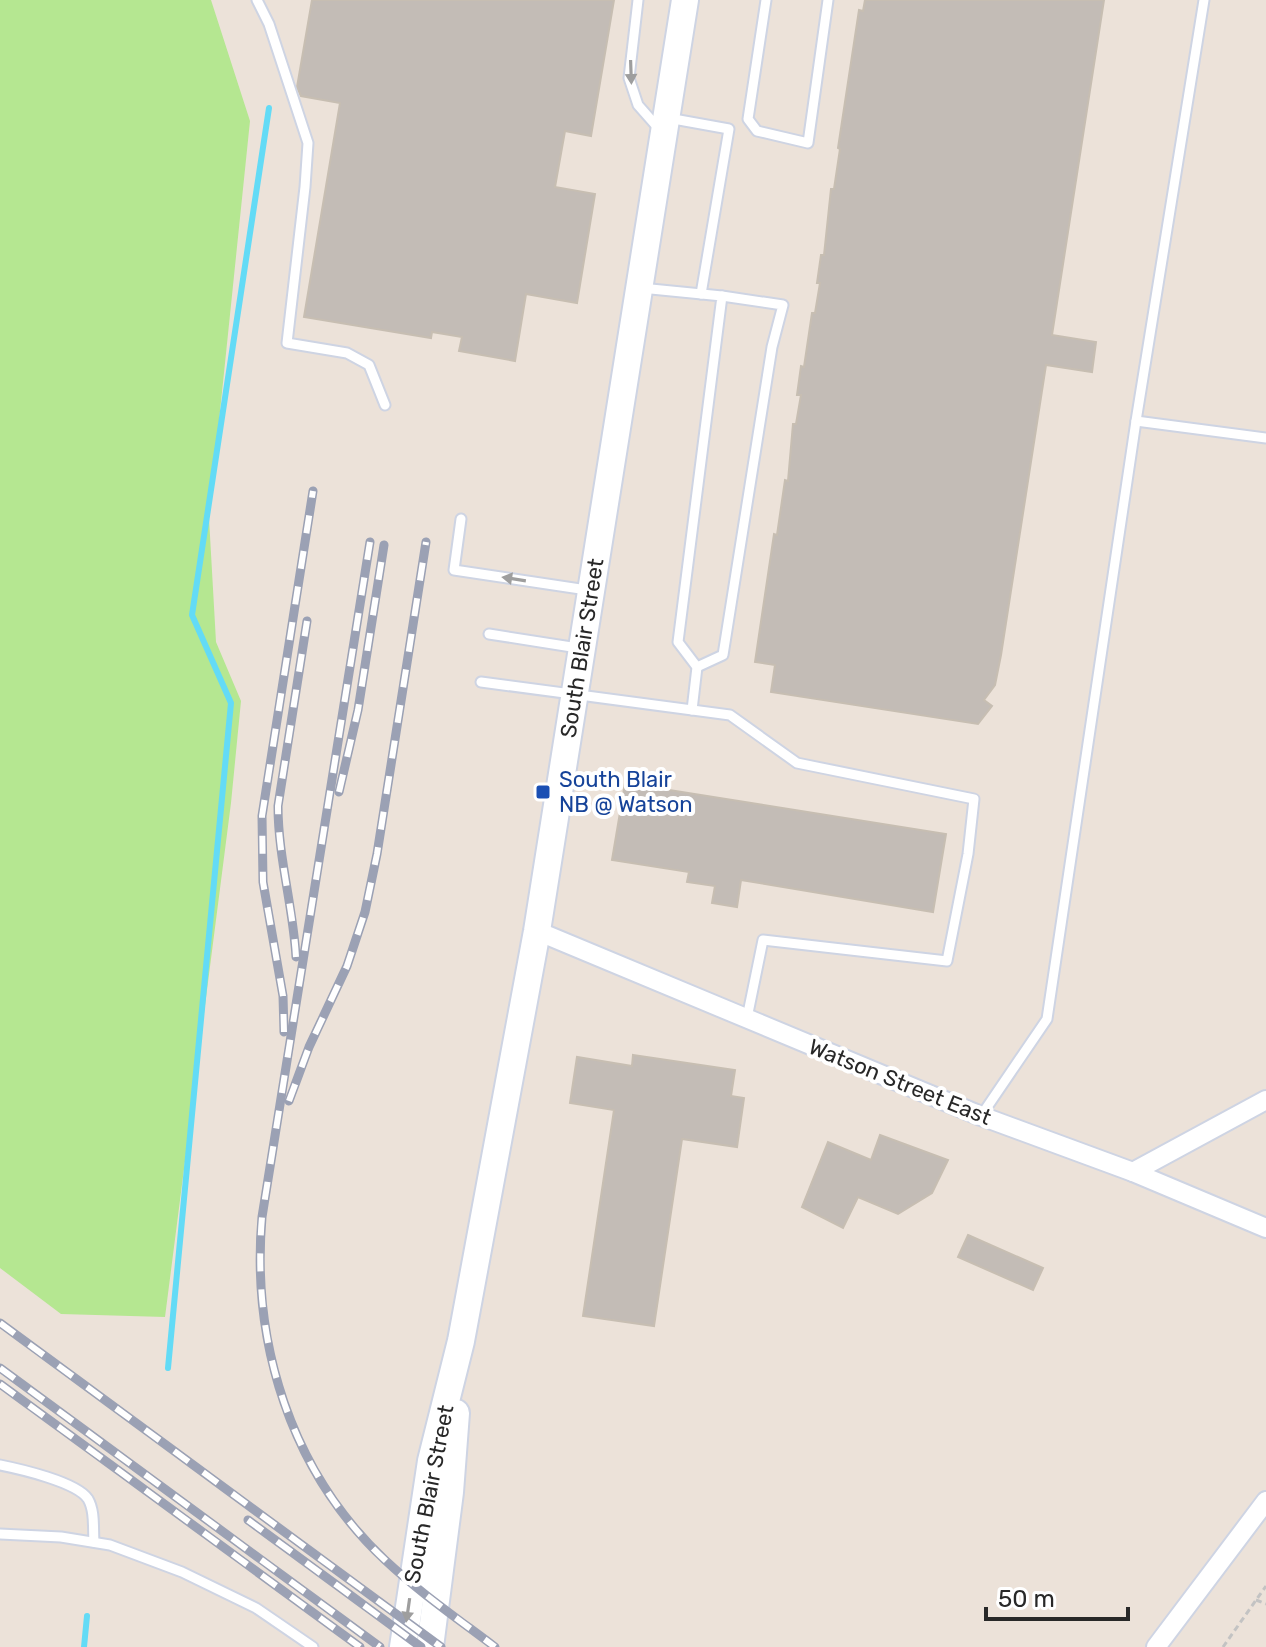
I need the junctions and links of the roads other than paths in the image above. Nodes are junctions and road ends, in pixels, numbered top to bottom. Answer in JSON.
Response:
{"nodes":[{"id":1,"x":257,"y":0,"type":"edge"},
{"id":2,"x":638,"y":0,"type":"edge"},
{"id":3,"x":685,"y":0,"type":"edge"},
{"id":4,"x":766,"y":0,"type":"edge"},
{"id":5,"x":828,"y":0,"type":"edge"},
{"id":6,"x":1204,"y":0,"type":"edge"},
{"id":7,"x":748,"y":119,"type":"junction"},
{"id":8,"x":665,"y":126,"type":"junction"},
{"id":9,"x":729,"y":129,"type":"junction"},
{"id":10,"x":639,"y":287,"type":"junction"},
{"id":11,"x":701,"y":294,"type":"junction"},
{"id":12,"x":722,"y":296,"type":"junction"},
{"id":13,"x":385,"y":405,"type":"dead end"},
{"id":14,"x":1136,"y":421,"type":"junction"},
{"id":15,"x":1266,"y":438,"type":"edge"},
{"id":16,"x":461,"y":519,"type":"dead end"},
{"id":17,"x":591,"y":590,"type":"junction"},
{"id":18,"x":489,"y":634,"type":"dead end"},
{"id":19,"x":581,"y":649,"type":"junction"},
{"id":20,"x":697,"y":667,"type":"junction"},
{"id":21,"x":481,"y":682,"type":"dead end"},
{"id":22,"x":574,"y":696,"type":"junction"},
{"id":23,"x":692,"y":710,"type":"junction"},
{"id":24,"x":537,"y":931,"type":"junction"},
{"id":25,"x":747,"y":1018,"type":"junction"},
{"id":26,"x":1266,"y":1100,"type":"edge"},
{"id":27,"x":981,"y":1116,"type":"junction"},
{"id":28,"x":1133,"y":1172,"type":"junction"},
{"id":29,"x":1266,"y":1228,"type":"edge"},
{"id":30,"x":461,"y":1341,"type":"junction"},
{"id":31,"x":0,"y":1465,"type":"edge"},
{"id":32,"x":1266,"y":1501,"type":"edge"},
{"id":33,"x":0,"y":1534,"type":"edge"},
{"id":34,"x":94,"y":1542,"type":"junction"},
{"id":35,"x":313,"y":1647,"type":"edge"},
{"id":36,"x":403,"y":1647,"type":"edge"},
{"id":37,"x":430,"y":1647,"type":"edge"},
{"id":38,"x":1156,"y":1647,"type":"edge"}],
"edges":[{"from":1,"to":13,"type":"lane"},
{"from":2,"to":8,"type":"lane","one_way":true},
{"from":3,"to":8,"type":"street","name":"South Blair Street"},
{"from":4,"to":7,"type":"lane"},
{"from":5,"to":7,"type":"lane"},
{"from":6,"to":14,"type":"lane"},
{"from":7,"to":9,"type":"lane"},
{"from":8,"to":9,"type":"lane"},
{"from":8,"to":10,"type":"street","name":"South Blair Street"},
{"from":9,"to":11,"type":"lane"},
{"from":10,"to":11,"type":"lane"},
{"from":10,"to":17,"type":"street","name":"South Blair Street"},
{"from":11,"to":12,"type":"lane"},
{"from":12,"to":20,"type":"lane"},
{"from":12,"to":20,"type":"lane"},
{"from":14,"to":15,"type":"lane"},
{"from":14,"to":27,"type":"lane"},
{"from":17,"to":16,"type":"lane","one_way":true},
{"from":17,"to":19,"type":"street","name":"South Blair Street"},
{"from":18,"to":19,"type":"lane"},
{"from":19,"to":22,"type":"street","name":"South Blair Street"},
{"from":20,"to":23,"type":"lane"},
{"from":21,"to":22,"type":"lane"},
{"from":22,"to":23,"type":"lane"},
{"from":22,"to":24,"type":"street","name":"South Blair Street"},
{"from":23,"to":25,"type":"lane"},
{"from":24,"to":25,"type":"street","name":"Watson Street East"},
{"from":24,"to":30,"type":"street","name":"South Blair Street"},
{"from":25,"to":27,"type":"street","name":"Watson Street East"},
{"from":26,"to":28,"type":"street"},
{"from":27,"to":28,"type":"street","name":"Watson Street East"},
{"from":28,"to":29,"type":"street","name":"Watson Street East"},
{"from":30,"to":36,"type":"street","name":"South Blair Street","one_way":true},
{"from":30,"to":37,"type":"street","name":"South Blair Street"},
{"from":31,"to":34,"type":"lane"},
{"from":32,"to":38,"type":"street"},
{"from":33,"to":34,"type":"lane"},
{"from":34,"to":35,"type":"lane"}]}
